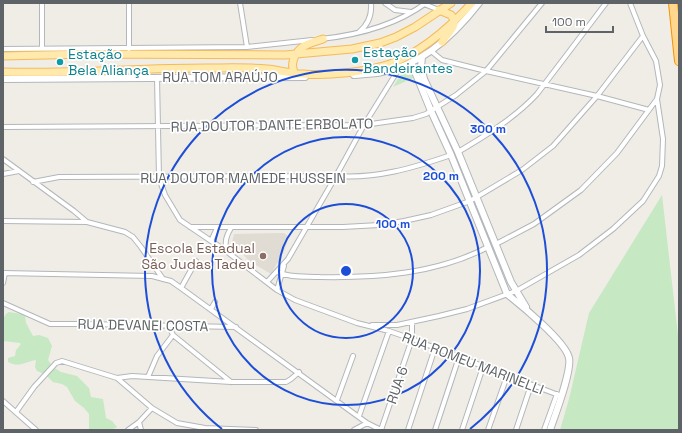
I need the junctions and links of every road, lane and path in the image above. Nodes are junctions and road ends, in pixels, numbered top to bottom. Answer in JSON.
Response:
{"nodes":[{"id":1,"x":42,"y":3,"type":"edge"},
{"id":2,"x":129,"y":3,"type":"edge"},
{"id":3,"x":240,"y":3,"type":"edge"},
{"id":4,"x":371,"y":3,"type":"edge"},
{"id":5,"x":385,"y":3,"type":"edge"},
{"id":6,"x":444,"y":3,"type":"edge"},
{"id":7,"x":451,"y":3,"type":"edge"},
{"id":8,"x":472,"y":3,"type":"edge"},
{"id":9,"x":479,"y":3,"type":"edge"},
{"id":10,"x":542,"y":3,"type":"edge"},
{"id":11,"x":606,"y":3,"type":"edge"},
{"id":12,"x":630,"y":3,"type":"edge"},
{"id":13,"x":673,"y":3,"type":"edge"},
{"id":14,"x":425,"y":4,"type":"edge"},
{"id":15,"x":439,"y":10,"type":"junction"},
{"id":16,"x":413,"y":11,"type":"junction"},
{"id":17,"x":455,"y":21,"type":"junction"},
{"id":18,"x":356,"y":34,"type":"junction"},
{"id":19,"x":643,"y":36,"type":"junction"},
{"id":20,"x":323,"y":39,"type":"junction"},
{"id":21,"x":442,"y":42,"type":"junction"},
{"id":22,"x":247,"y":47,"type":"junction"},
{"id":23,"x":42,"y":48,"type":"junction"},
{"id":24,"x":3,"y":49,"type":"edge"},
{"id":25,"x":130,"y":49,"type":"junction"},
{"id":26,"x":431,"y":50,"type":"junction"},
{"id":27,"x":297,"y":55,"type":"junction"},
{"id":28,"x":3,"y":56,"type":"edge"},
{"id":29,"x":422,"y":57,"type":"junction"},
{"id":30,"x":679,"y":61,"type":"edge"},
{"id":31,"x":411,"y":62,"type":"junction"},
{"id":32,"x":400,"y":67,"type":"junction"},
{"id":33,"x":3,"y":72,"type":"edge"},
{"id":34,"x":486,"y":72,"type":"junction"},
{"id":35,"x":295,"y":74,"type":"junction"},
{"id":36,"x":344,"y":74,"type":"junction"},
{"id":37,"x":308,"y":76,"type":"junction"},
{"id":38,"x":157,"y":77,"type":"junction"},
{"id":39,"x":3,"y":79,"type":"edge"},
{"id":40,"x":544,"y":84,"type":"junction"},
{"id":41,"x":597,"y":96,"type":"junction"},
{"id":42,"x":657,"y":99,"type":"junction"},
{"id":43,"x":437,"y":107,"type":"junction"},
{"id":44,"x":649,"y":110,"type":"junction"},
{"id":45,"x":431,"y":111,"type":"junction"},
{"id":46,"x":364,"y":125,"type":"junction"},
{"id":47,"x":3,"y":127,"type":"edge"},
{"id":48,"x":158,"y":127,"type":"junction"},
{"id":49,"x":458,"y":152,"type":"junction"},
{"id":50,"x":451,"y":155,"type":"junction"},
{"id":51,"x":3,"y":159,"type":"edge"},
{"id":52,"x":19,"y":171,"type":"junction"},
{"id":53,"x":3,"y":174,"type":"edge"},
{"id":54,"x":336,"y":176,"type":"junction"},
{"id":55,"x":159,"y":178,"type":"junction"},
{"id":56,"x":33,"y":182,"type":"junction"},
{"id":57,"x":477,"y":198,"type":"junction"},
{"id":58,"x":470,"y":201,"type":"junction"},
{"id":59,"x":3,"y":221,"type":"edge"},
{"id":60,"x":87,"y":222,"type":"junction"},
{"id":61,"x":189,"y":227,"type":"junction"},
{"id":62,"x":306,"y":227,"type":"junction"},
{"id":63,"x":217,"y":228,"type":"junction"},
{"id":64,"x":231,"y":228,"type":"junction"},
{"id":65,"x":212,"y":241,"type":"junction"},
{"id":66,"x":496,"y":244,"type":"junction"},
{"id":67,"x":488,"y":247,"type":"junction"},
{"id":68,"x":226,"y":251,"type":"junction"},
{"id":69,"x":196,"y":262,"type":"dead end"},
{"id":70,"x":4,"y":273,"type":"edge"},
{"id":71,"x":280,"y":273,"type":"junction"},
{"id":72,"x":162,"y":279,"type":"junction"},
{"id":73,"x":267,"y":282,"type":"junction"},
{"id":74,"x":3,"y":283,"type":"edge"},
{"id":75,"x":181,"y":288,"type":"junction"},
{"id":76,"x":277,"y":290,"type":"junction"},
{"id":77,"x":516,"y":291,"type":"junction"},
{"id":78,"x":507,"y":294,"type":"junction"},
{"id":79,"x":215,"y":302,"type":"dead end"},
{"id":80,"x":3,"y":303,"type":"edge"},
{"id":81,"x":210,"y":308,"type":"junction"},
{"id":82,"x":529,"y":314,"type":"junction"},
{"id":83,"x":412,"y":322,"type":"junction"},
{"id":84,"x":397,"y":324,"type":"junction"},
{"id":85,"x":366,"y":325,"type":"junction"},
{"id":86,"x":169,"y":326,"type":"junction"},
{"id":87,"x":236,"y":327,"type":"junction"},
{"id":88,"x":388,"y":331,"type":"junction"},
{"id":89,"x":173,"y":335,"type":"junction"},
{"id":90,"x":412,"y":339,"type":"junction"},
{"id":91,"x":435,"y":348,"type":"junction"},
{"id":92,"x":353,"y":356,"type":"dead end"},
{"id":93,"x":459,"y":357,"type":"junction"},
{"id":94,"x":483,"y":367,"type":"junction"},
{"id":95,"x":299,"y":372,"type":"junction"},
{"id":96,"x":507,"y":376,"type":"junction"},
{"id":97,"x":148,"y":377,"type":"junction"},
{"id":98,"x":117,"y":378,"type":"junction"},
{"id":99,"x":232,"y":382,"type":"junction"},
{"id":100,"x":531,"y":385,"type":"junction"},
{"id":101,"x":559,"y":395,"type":"junction"},
{"id":102,"x":337,"y":400,"type":"junction"},
{"id":103,"x":3,"y":401,"type":"edge"},
{"id":104,"x":152,"y":408,"type":"junction"},
{"id":105,"x":16,"y":412,"type":"junction"},
{"id":106,"x":359,"y":416,"type":"junction"},
{"id":107,"x":139,"y":422,"type":"junction"},
{"id":108,"x":367,"y":423,"type":"junction"},
{"id":109,"x":205,"y":429,"type":"edge"},
{"id":110,"x":222,"y":429,"type":"edge"},
{"id":111,"x":36,"y":430,"type":"edge"},
{"id":112,"x":128,"y":430,"type":"edge"},
{"id":113,"x":140,"y":430,"type":"edge"},
{"id":114,"x":256,"y":430,"type":"edge"},
{"id":115,"x":354,"y":430,"type":"edge"},
{"id":116,"x":381,"y":430,"type":"edge"},
{"id":117,"x":408,"y":430,"type":"edge"},
{"id":118,"x":435,"y":430,"type":"edge"},
{"id":119,"x":462,"y":430,"type":"edge"},
{"id":120,"x":488,"y":430,"type":"edge"},
{"id":121,"x":516,"y":430,"type":"edge"},
{"id":122,"x":544,"y":430,"type":"edge"},
{"id":123,"x":550,"y":430,"type":"edge"}],
"edges":[{"from":1,"to":23,"type":"street"},
{"from":2,"to":25,"type":"street"},
{"from":3,"to":22,"type":"street"},
{"from":4,"to":18,"type":"street"},
{"from":5,"to":16,"type":"street"},
{"from":6,"to":15,"type":"main road"},
{"from":7,"to":15,"type":"main road"},
{"from":8,"to":17,"type":"main road"},
{"from":9,"to":21,"type":"main road"},
{"from":10,"to":34,"type":"street","name":"RUA DOUTOR DANTE ERBOLATO"},
{"from":11,"to":40,"type":"street"},
{"from":12,"to":19,"type":"street"},
{"from":13,"to":30,"type":"highway"},
{"from":14,"to":15,"type":"street"},
{"from":14,"to":16,"type":"street"},
{"from":15,"to":17,"type":"main road"},
{"from":15,"to":27,"type":"main road"},
{"from":16,"to":18,"type":"street"},
{"from":17,"to":21,"type":"main road"},
{"from":17,"to":36,"type":"main road"},
{"from":18,"to":20,"type":"street"},
{"from":19,"to":41,"type":"street"},
{"from":19,"to":42,"type":"street"},
{"from":20,"to":22,"type":"street"},
{"from":20,"to":27,"type":"main road"},
{"from":21,"to":26,"type":"main road"},
{"from":22,"to":25,"type":"street"},
{"from":23,"to":24,"type":"street"},
{"from":23,"to":25,"type":"street"},
{"from":26,"to":29,"type":"main road"},
{"from":26,"to":34,"type":"street"},
{"from":27,"to":28,"type":"main road"},
{"from":27,"to":35,"type":"main road"},
{"from":29,"to":31,"type":"main road"},
{"from":29,"to":43,"type":"main road"},
{"from":31,"to":32,"type":"main road"},
{"from":31,"to":45,"type":"main road"},
{"from":32,"to":36,"type":"main road"},
{"from":32,"to":46,"type":"street"},
{"from":33,"to":35,"type":"main road"},
{"from":34,"to":40,"type":"street"},
{"from":34,"to":43,"type":"street","name":"RUA DOUTOR DANTE ERBOLATO"},
{"from":35,"to":37,"type":"main road"},
{"from":36,"to":37,"type":"main road"},
{"from":37,"to":38,"type":"main road","name":"RUA TOM ARAÚJO"},
{"from":38,"to":39,"type":"main road","name":"RUA TOM ARAÚJO"},
{"from":38,"to":48,"type":"street","name":"RUA ROMEU MARINELLI"},
{"from":40,"to":41,"type":"street"},
{"from":40,"to":49,"type":"street"},
{"from":41,"to":44,"type":"street"},
{"from":41,"to":57,"type":"street"},
{"from":42,"to":44,"type":"street"},
{"from":42,"to":77,"type":"street","name":"RUA ROMEU MARINELLI"},
{"from":43,"to":45,"type":"street","name":"RUA DOUTOR DANTE ERBOLATO"},
{"from":43,"to":49,"type":"main road"},
{"from":44,"to":66,"type":"street"},
{"from":45,"to":46,"type":"street","name":"RUA DOUTOR DANTE ERBOLATO"},
{"from":45,"to":50,"type":"main road"},
{"from":46,"to":48,"type":"street","name":"RUA DOUTOR DANTE ERBOLATO"},
{"from":46,"to":54,"type":"street"},
{"from":47,"to":48,"type":"street","name":"RUA DOUTOR DANTE ERBOLATO"},
{"from":48,"to":55,"type":"street","name":"RUA ROMEU MARINELLI"},
{"from":49,"to":57,"type":"main road"},
{"from":50,"to":54,"type":"street","name":"RUA DOUTOR MAMEDE HUSSEIN"},
{"from":50,"to":58,"type":"main road"},
{"from":51,"to":52,"type":"street"},
{"from":52,"to":53,"type":"street"},
{"from":52,"to":56,"type":"street"},
{"from":54,"to":55,"type":"street","name":"RUA DOUTOR MAMEDE HUSSEIN"},
{"from":54,"to":62,"type":"street"},
{"from":55,"to":56,"type":"street","name":"RUA DOUTOR MAMEDE HUSSEIN"},
{"from":55,"to":61,"type":"street","name":"RUA ROMEU MARINELLI"},
{"from":56,"to":60,"type":"street"},
{"from":57,"to":58,"type":"street"},
{"from":57,"to":66,"type":"main road"},
{"from":58,"to":62,"type":"street"},
{"from":58,"to":67,"type":"main road"},
{"from":59,"to":60,"type":"street"},
{"from":60,"to":72,"type":"street"},
{"from":61,"to":63,"type":"street"},
{"from":61,"to":65,"type":"street","name":"RUA ROMEU MARINELLI"},
{"from":62,"to":64,"type":"street"},
{"from":62,"to":71,"type":"street"},
{"from":63,"to":64,"type":"street"},
{"from":63,"to":65,"type":"street"},
{"from":64,"to":68,"type":"street"},
{"from":65,"to":68,"type":"street","name":"RUA ROMEU MARINELLI"},
{"from":66,"to":77,"type":"main road"},
{"from":67,"to":71,"type":"street"},
{"from":67,"to":78,"type":"main road"},
{"from":68,"to":73,"type":"street","name":"RUA ROMEU MARINELLI"},
{"from":69,"to":75,"type":"street"},
{"from":70,"to":72,"type":"street"},
{"from":70,"to":74,"type":"street"},
{"from":71,"to":73,"type":"street"},
{"from":71,"to":76,"type":"street"},
{"from":72,"to":75,"type":"street"},
{"from":73,"to":76,"type":"street","name":"RUA ROMEU MARINELLI"},
{"from":75,"to":81,"type":"street"},
{"from":76,"to":85,"type":"street","name":"RUA ROMEU MARINELLI"},
{"from":77,"to":78,"type":"street","name":"RUA ROMEU MARINELLI"},
{"from":77,"to":82,"type":"main road"},
{"from":78,"to":82,"type":"main road"},
{"from":78,"to":83,"type":"street","name":"RUA ROMEU MARINELLI"},
{"from":79,"to":81,"type":"street"},
{"from":80,"to":86,"type":"street","name":"RUA DEVANEI COSTA"},
{"from":81,"to":87,"type":"street"},
{"from":82,"to":101,"type":"main road"},
{"from":83,"to":84,"type":"street","name":"RUA ROMEU MARINELLI"},
{"from":83,"to":90,"type":"street","name":"RUA 6"},
{"from":84,"to":85,"type":"street","name":"RUA ROMEU MARINELLI"},
{"from":84,"to":88,"type":"street","name":"RUA ROMEU MARINELLI"},
{"from":85,"to":88,"type":"street","name":"RUA ROMEU MARINELLI"},
{"from":86,"to":87,"type":"street","name":"RUA DEVANEI COSTA"},
{"from":86,"to":89,"type":"street"},
{"from":87,"to":95,"type":"street"},
{"from":88,"to":90,"type":"street","name":"RUA ROMEU MARINELLI"},
{"from":88,"to":106,"type":"street"},
{"from":89,"to":97,"type":"street"},
{"from":89,"to":99,"type":"street"},
{"from":90,"to":91,"type":"street","name":"RUA ROMEU MARINELLI"},
{"from":90,"to":116,"type":"street","name":"RUA 6"},
{"from":91,"to":93,"type":"street","name":"RUA ROMEU MARINELLI"},
{"from":91,"to":117,"type":"street"},
{"from":92,"to":102,"type":"street"},
{"from":93,"to":94,"type":"street","name":"RUA ROMEU MARINELLI"},
{"from":93,"to":118,"type":"street"},
{"from":94,"to":96,"type":"street","name":"RUA ROMEU MARINELLI"},
{"from":94,"to":119,"type":"street"},
{"from":95,"to":99,"type":"street"},
{"from":95,"to":102,"type":"street"},
{"from":96,"to":100,"type":"street","name":"RUA ROMEU MARINELLI"},
{"from":96,"to":120,"type":"street"},
{"from":97,"to":98,"type":"street"},
{"from":97,"to":99,"type":"street"},
{"from":98,"to":104,"type":"street"},
{"from":98,"to":105,"type":"street"},
{"from":100,"to":101,"type":"street","name":"RUA ROMEU MARINELLI"},
{"from":100,"to":121,"type":"street"},
{"from":101,"to":122,"type":"street"},
{"from":101,"to":123,"type":"main road"},
{"from":102,"to":106,"type":"street"},
{"from":103,"to":105,"type":"street"},
{"from":104,"to":107,"type":"street"},
{"from":104,"to":109,"type":"street"},
{"from":105,"to":111,"type":"street"},
{"from":106,"to":108,"type":"street"},
{"from":107,"to":112,"type":"street"},
{"from":107,"to":113,"type":"street"},
{"from":108,"to":115,"type":"street"},
{"from":108,"to":116,"type":"street"},
{"from":109,"to":110,"type":"street"},
{"from":110,"to":114,"type":"street"}]}
